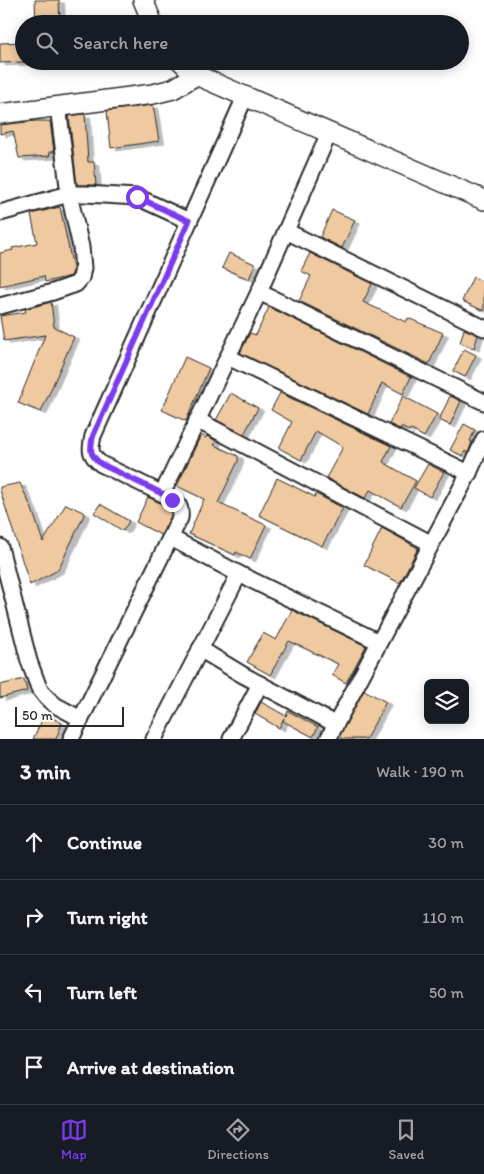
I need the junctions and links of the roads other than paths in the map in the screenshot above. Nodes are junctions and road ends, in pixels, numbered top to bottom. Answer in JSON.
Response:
{"nodes":[{"id":1,"x":143,"y":0,"type":"edge"},
{"id":2,"x":149,"y":15,"type":"edge"},
{"id":3,"x":191,"y":70,"type":"edge"},
{"id":4,"x":196,"y":75,"type":"junction"},
{"id":5,"x":246,"y":97,"type":"junction"},
{"id":6,"x":58,"y":106,"type":"junction"},
{"id":7,"x":0,"y":114,"type":"edge"},
{"id":8,"x":330,"y":133,"type":"junction"},
{"id":9,"x":69,"y":194,"type":"junction"},
{"id":10,"x":484,"y":200,"type":"edge"},
{"id":11,"x":0,"y":213,"type":"edge"},
{"id":12,"x":189,"y":221,"type":"junction"},
{"id":13,"x":286,"y":231,"type":"junction"},
{"id":14,"x":259,"y":292,"type":"junction"},
{"id":15,"x":0,"y":306,"type":"edge"},
{"id":16,"x":484,"y":328,"type":"edge"},
{"id":17,"x":228,"y":357,"type":"junction"},
{"id":18,"x":484,"y":402,"type":"edge"},
{"id":19,"x":197,"y":420,"type":"junction"},
{"id":20,"x":484,"y":439,"type":"edge"},
{"id":21,"x":468,"y":473,"type":"junction"},
{"id":22,"x":165,"y":495,"type":"junction"},
{"id":23,"x":171,"y":538,"type":"junction"},
{"id":24,"x":430,"y":543,"type":"junction"},
{"id":25,"x":0,"y":546,"type":"edge"},
{"id":26,"x":239,"y":574,"type":"junction"},
{"id":27,"x":379,"y":642,"type":"junction"},
{"id":28,"x":200,"y":649,"type":"junction"},
{"id":29,"x":260,"y":684,"type":"junction"},
{"id":30,"x":81,"y":719,"type":"junction"},
{"id":31,"x":335,"y":724,"type":"junction"},
{"id":32,"x":71,"y":739,"type":"edge"},
{"id":33,"x":154,"y":739,"type":"edge"},
{"id":34,"x":230,"y":739,"type":"edge"},
{"id":35,"x":328,"y":739,"type":"edge"}],
"edges":[{"from":1,"to":2,"type":"street"},
{"from":3,"to":4,"type":"street"},
{"from":4,"to":5,"type":"street"},
{"from":4,"to":6,"type":"street"},
{"from":5,"to":8,"type":"street"},
{"from":5,"to":12,"type":"street"},
{"from":6,"to":7,"type":"street"},
{"from":6,"to":9,"type":"street"},
{"from":8,"to":10,"type":"street"},
{"from":8,"to":13,"type":"street"},
{"from":9,"to":11,"type":"street"},
{"from":9,"to":12,"type":"street"},
{"from":9,"to":15,"type":"street"},
{"from":12,"to":22,"type":"street"},
{"from":13,"to":14,"type":"street"},
{"from":13,"to":16,"type":"street"},
{"from":14,"to":17,"type":"street"},
{"from":14,"to":18,"type":"street"},
{"from":17,"to":19,"type":"street"},
{"from":17,"to":21,"type":"street"},
{"from":19,"to":22,"type":"street"},
{"from":19,"to":24,"type":"street"},
{"from":20,"to":21,"type":"street"},
{"from":21,"to":24,"type":"street"},
{"from":22,"to":23,"type":"street"},
{"from":23,"to":26,"type":"street"},
{"from":23,"to":30,"type":"street"},
{"from":24,"to":27,"type":"street"},
{"from":25,"to":30,"type":"street"},
{"from":26,"to":27,"type":"street"},
{"from":26,"to":28,"type":"street"},
{"from":27,"to":31,"type":"street"},
{"from":28,"to":29,"type":"street"},
{"from":28,"to":33,"type":"street"},
{"from":29,"to":31,"type":"street"},
{"from":29,"to":34,"type":"street"},
{"from":30,"to":32,"type":"street"},
{"from":31,"to":35,"type":"street"}]}
